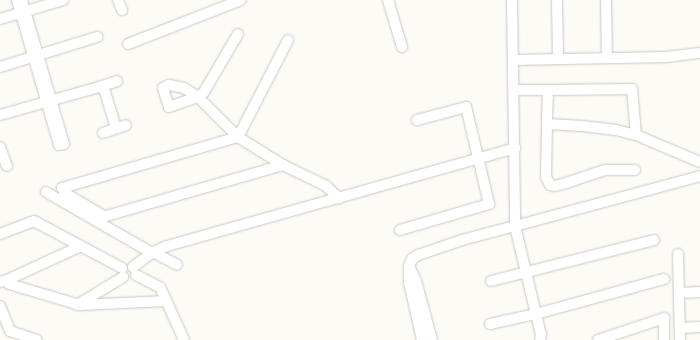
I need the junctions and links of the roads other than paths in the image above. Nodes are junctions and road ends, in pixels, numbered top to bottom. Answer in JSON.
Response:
{"nodes":[{"id":1,"x":17,"y":0,"type":"edge"},
{"id":2,"x":22,"y":0,"type":"edge"},
{"id":3,"x":63,"y":0,"type":"edge"},
{"id":4,"x":118,"y":0,"type":"edge"},
{"id":5,"x":241,"y":0,"type":"edge"},
{"id":6,"x":388,"y":0,"type":"edge"},
{"id":7,"x":512,"y":0,"type":"edge"},
{"id":8,"x":557,"y":0,"type":"edge"},
{"id":9,"x":606,"y":0,"type":"edge"},
{"id":10,"x":122,"y":10,"type":"dead end"},
{"id":11,"x":23,"y":12,"type":"junction"},
{"id":12,"x":0,"y":19,"type":"edge"},
{"id":13,"x":238,"y":34,"type":"dead end"},
{"id":14,"x":97,"y":37,"type":"dead end"},
{"id":15,"x":288,"y":40,"type":"dead end"},
{"id":16,"x":128,"y":44,"type":"dead end"},
{"id":17,"x":402,"y":47,"type":"dead end"},
{"id":18,"x":700,"y":53,"type":"edge"},
{"id":19,"x":36,"y":57,"type":"junction"},
{"id":20,"x":607,"y":58,"type":"junction"},
{"id":21,"x":558,"y":59,"type":"junction"},
{"id":22,"x":514,"y":60,"type":"junction"},
{"id":23,"x":0,"y":67,"type":"edge"},
{"id":24,"x":117,"y":81,"type":"dead end"},
{"id":25,"x":99,"y":87,"type":"junction"},
{"id":26,"x":514,"y":90,"type":"junction"},
{"id":27,"x":548,"y":90,"type":"junction"},
{"id":28,"x":49,"y":101,"type":"junction"},
{"id":29,"x":0,"y":115,"type":"edge"},
{"id":30,"x":417,"y":120,"type":"dead end"},
{"id":31,"x":547,"y":124,"type":"junction"},
{"id":32,"x":103,"y":133,"type":"dead end"},
{"id":33,"x":636,"y":135,"type":"junction"},
{"id":34,"x":238,"y":137,"type":"junction"},
{"id":35,"x":0,"y":147,"type":"edge"},
{"id":36,"x":515,"y":148,"type":"junction"},
{"id":37,"x":478,"y":159,"type":"junction"},
{"id":38,"x":700,"y":162,"type":"edge"},
{"id":39,"x":283,"y":165,"type":"junction"},
{"id":40,"x":7,"y":166,"type":"dead end"},
{"id":41,"x":635,"y":170,"type":"dead end"},
{"id":42,"x":700,"y":176,"type":"edge"},
{"id":43,"x":46,"y":192,"type":"dead end"},
{"id":44,"x":340,"y":198,"type":"junction"},
{"id":45,"x":515,"y":226,"type":"junction"},
{"id":46,"x":400,"y":230,"type":"dead end"},
{"id":47,"x":0,"y":234,"type":"edge"},
{"id":48,"x":654,"y":240,"type":"dead end"},
{"id":49,"x":81,"y":246,"type":"junction"},
{"id":50,"x":152,"y":252,"type":"junction"},
{"id":51,"x":678,"y":254,"type":"dead end"},
{"id":52,"x":177,"y":265,"type":"dead end"},
{"id":53,"x":409,"y":266,"type":"junction"},
{"id":54,"x":135,"y":271,"type":"junction"},
{"id":55,"x":526,"y":272,"type":"junction"},
{"id":56,"x":122,"y":273,"type":"junction"},
{"id":57,"x":664,"y":280,"type":"dead end"},
{"id":58,"x":3,"y":281,"type":"edge"},
{"id":59,"x":491,"y":281,"type":"dead end"},
{"id":60,"x":700,"y":292,"type":"edge"},
{"id":61,"x":679,"y":293,"type":"junction"},
{"id":62,"x":166,"y":301,"type":"junction"},
{"id":63,"x":77,"y":305,"type":"junction"},
{"id":64,"x":0,"y":306,"type":"edge"},
{"id":65,"x":536,"y":314,"type":"junction"},
{"id":66,"x":490,"y":324,"type":"dead end"},
{"id":67,"x":700,"y":327,"type":"edge"},
{"id":68,"x":680,"y":328,"type":"junction"},
{"id":69,"x":37,"y":340,"type":"edge"},
{"id":70,"x":184,"y":340,"type":"edge"},
{"id":71,"x":422,"y":340,"type":"edge"},
{"id":72,"x":432,"y":340,"type":"edge"},
{"id":73,"x":540,"y":340,"type":"edge"},
{"id":74,"x":598,"y":340,"type":"edge"},
{"id":75,"x":664,"y":340,"type":"edge"},
{"id":76,"x":680,"y":340,"type":"edge"}],
"edges":[{"from":1,"to":11,"type":"street"},
{"from":2,"to":11,"type":"street"},
{"from":3,"to":11,"type":"street"},
{"from":4,"to":10,"type":"street"},
{"from":5,"to":16,"type":"street"},
{"from":6,"to":17,"type":"street"},
{"from":7,"to":22,"type":"street"},
{"from":8,"to":21,"type":"street"},
{"from":9,"to":20,"type":"street"},
{"from":11,"to":12,"type":"street"},
{"from":11,"to":19,"type":"street"},
{"from":13,"to":34,"type":"street"},
{"from":14,"to":19,"type":"street"},
{"from":15,"to":34,"type":"street"},
{"from":18,"to":20,"type":"street"},
{"from":19,"to":23,"type":"street"},
{"from":19,"to":28,"type":"street"},
{"from":20,"to":21,"type":"street"},
{"from":21,"to":22,"type":"street"},
{"from":22,"to":26,"type":"street"},
{"from":24,"to":25,"type":"street"},
{"from":25,"to":28,"type":"street"},
{"from":25,"to":32,"type":"street"},
{"from":26,"to":27,"type":"street"},
{"from":26,"to":36,"type":"street"},
{"from":27,"to":31,"type":"street"},
{"from":27,"to":33,"type":"street"},
{"from":28,"to":29,"type":"street"},
{"from":30,"to":37,"type":"street"},
{"from":31,"to":33,"type":"street"},
{"from":31,"to":41,"type":"street"},
{"from":33,"to":38,"type":"street"},
{"from":34,"to":39,"type":"street"},
{"from":34,"to":39,"type":"street"},
{"from":35,"to":40,"type":"street"},
{"from":36,"to":37,"type":"street"},
{"from":36,"to":45,"type":"street"},
{"from":37,"to":44,"type":"street"},
{"from":37,"to":46,"type":"street"},
{"from":39,"to":44,"type":"street"},
{"from":42,"to":45,"type":"street"},
{"from":43,"to":50,"type":"street"},
{"from":44,"to":50,"type":"street"},
{"from":45,"to":53,"type":"street"},
{"from":45,"to":55,"type":"street"},
{"from":47,"to":49,"type":"street"},
{"from":48,"to":55,"type":"street"},
{"from":49,"to":56,"type":"street"},
{"from":49,"to":58,"type":"street"},
{"from":50,"to":52,"type":"street"},
{"from":50,"to":54,"type":"street"},
{"from":51,"to":61,"type":"street"},
{"from":53,"to":71,"type":"street"},
{"from":53,"to":72,"type":"street"},
{"from":54,"to":56,"type":"street"},
{"from":54,"to":62,"type":"street"},
{"from":55,"to":59,"type":"street"},
{"from":55,"to":65,"type":"street"},
{"from":56,"to":63,"type":"street"},
{"from":57,"to":65,"type":"street"},
{"from":58,"to":63,"type":"street"},
{"from":60,"to":61,"type":"street"},
{"from":61,"to":68,"type":"street"},
{"from":62,"to":63,"type":"street"},
{"from":62,"to":70,"type":"street"},
{"from":64,"to":69,"type":"street"},
{"from":65,"to":66,"type":"street"},
{"from":65,"to":73,"type":"street"},
{"from":67,"to":68,"type":"street"},
{"from":68,"to":76,"type":"street"},
{"from":74,"to":75,"type":"street"}]}
